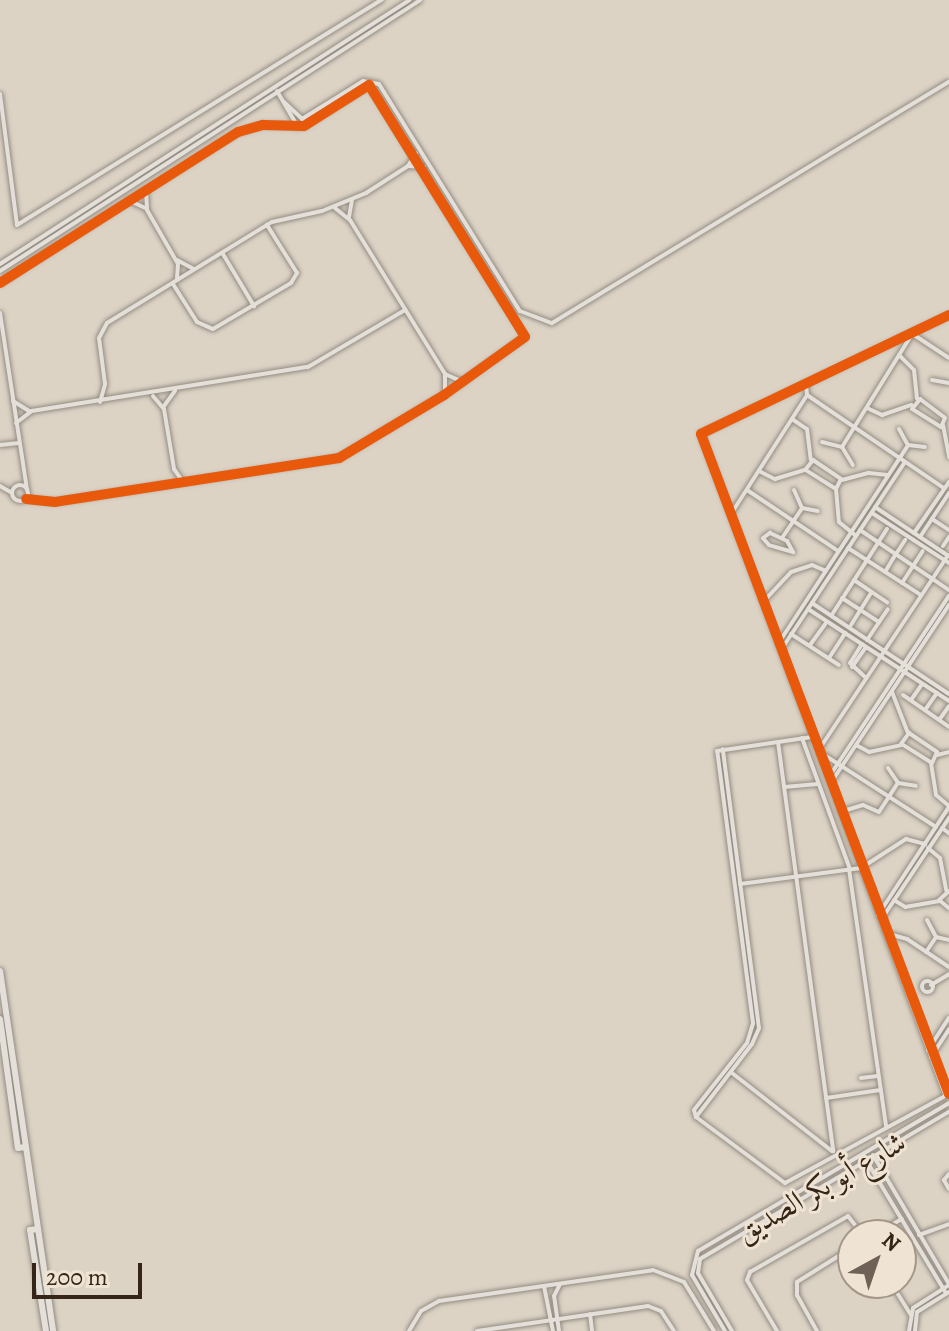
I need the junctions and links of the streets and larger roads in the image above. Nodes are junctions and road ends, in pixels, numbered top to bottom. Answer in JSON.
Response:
{"nodes":[{"id":1,"x":382,"y":0,"type":"edge"},
{"id":2,"x":409,"y":0,"type":"edge"},
{"id":3,"x":420,"y":0,"type":"edge"},
{"id":4,"x":949,"y":82,"type":"edge"},
{"id":5,"x":277,"y":91,"type":"junction"},
{"id":6,"x":0,"y":94,"type":"edge"},
{"id":7,"x":284,"y":102,"type":"junction"},
{"id":8,"x":231,"y":111,"type":"junction"},
{"id":9,"x":290,"y":115,"type":"junction"},
{"id":10,"x":221,"y":117,"type":"junction"},
{"id":11,"x":237,"y":119,"type":"junction"},
{"id":12,"x":228,"y":126,"type":"junction"},
{"id":13,"x":289,"y":126,"type":"junction"},
{"id":14,"x":298,"y":127,"type":"junction"},
{"id":15,"x":416,"y":153,"type":"junction"},
{"id":16,"x":408,"y":166,"type":"junction"},
{"id":17,"x":424,"y":167,"type":"junction"},
{"id":18,"x":146,"y":189,"type":"junction"},
{"id":19,"x":128,"y":200,"type":"junction"},
{"id":20,"x":352,"y":200,"type":"junction"},
{"id":21,"x":333,"y":207,"type":"junction"},
{"id":22,"x":147,"y":210,"type":"junction"},
{"id":23,"x":350,"y":220,"type":"junction"},
{"id":24,"x":267,"y":225,"type":"junction"},
{"id":25,"x":223,"y":254,"type":"junction"},
{"id":26,"x":175,"y":259,"type":"junction"},
{"id":27,"x":0,"y":264,"type":"edge"},
{"id":28,"x":196,"y":270,"type":"junction"},
{"id":29,"x":0,"y":271,"type":"edge"},
{"id":30,"x":0,"y":283,"type":"edge"},
{"id":31,"x":175,"y":283,"type":"junction"},
{"id":32,"x":254,"y":306,"type":"junction"},
{"id":33,"x":405,"y":310,"type":"junction"},
{"id":34,"x":0,"y":313,"type":"edge"},
{"id":35,"x":949,"y":315,"type":"edge"},
{"id":36,"x":911,"y":333,"type":"junction"},
{"id":37,"x":2,"y":339,"type":"edge"},
{"id":38,"x":899,"y":355,"type":"junction"},
{"id":39,"x":949,"y":358,"type":"edge"},
{"id":40,"x":445,"y":374,"type":"junction"},
{"id":41,"x":932,"y":380,"type":"dead end"},
{"id":42,"x":463,"y":382,"type":"junction"},
{"id":43,"x":949,"y":383,"type":"edge"},
{"id":44,"x":105,"y":384,"type":"junction"},
{"id":45,"x":806,"y":385,"type":"junction"},
{"id":46,"x":177,"y":390,"type":"junction"},
{"id":47,"x":151,"y":395,"type":"junction"},
{"id":48,"x":444,"y":395,"type":"junction"},
{"id":49,"x":807,"y":395,"type":"junction"},
{"id":50,"x":117,"y":399,"type":"junction"},
{"id":51,"x":13,"y":401,"type":"junction"},
{"id":52,"x":100,"y":402,"type":"junction"},
{"id":53,"x":915,"y":402,"type":"junction"},
{"id":54,"x":866,"y":408,"type":"junction"},
{"id":55,"x":164,"y":409,"type":"junction"},
{"id":56,"x":32,"y":411,"type":"junction"},
{"id":57,"x":947,"y":417,"type":"edge"},
{"id":58,"x":792,"y":419,"type":"junction"},
{"id":59,"x":16,"y":423,"type":"junction"},
{"id":60,"x":943,"y":425,"type":"junction"},
{"id":61,"x":854,"y":427,"type":"junction"},
{"id":62,"x":899,"y":429,"type":"dead end"},
{"id":63,"x":822,"y":442,"type":"dead end"},
{"id":64,"x":19,"y":443,"type":"junction"},
{"id":65,"x":0,"y":445,"type":"edge"},
{"id":66,"x":908,"y":445,"type":"junction"},
{"id":67,"x":842,"y":447,"type":"junction"},
{"id":68,"x":925,"y":447,"type":"dead end"},
{"id":69,"x":949,"y":457,"type":"edge"},
{"id":70,"x":900,"y":458,"type":"junction"},
{"id":71,"x":811,"y":460,"type":"junction"},
{"id":72,"x":905,"y":462,"type":"junction"},
{"id":73,"x":853,"y":465,"type":"dead end"},
{"id":74,"x":174,"y":469,"type":"junction"},
{"id":75,"x":804,"y":470,"type":"junction"},
{"id":76,"x":759,"y":471,"type":"junction"},
{"id":77,"x":25,"y":473,"type":"junction"},
{"id":78,"x":888,"y":475,"type":"junction"},
{"id":79,"x":842,"y":480,"type":"junction"},
{"id":80,"x":183,"y":482,"type":"junction"},
{"id":81,"x":949,"y":482,"type":"edge"},
{"id":82,"x":166,"y":485,"type":"junction"},
{"id":83,"x":0,"y":486,"type":"edge"},
{"id":84,"x":17,"y":486,"type":"junction"},
{"id":85,"x":944,"y":488,"type":"junction"},
{"id":86,"x":836,"y":489,"type":"junction"},
{"id":87,"x":27,"y":490,"type":"junction"},
{"id":88,"x":747,"y":490,"type":"junction"},
{"id":89,"x":794,"y":490,"type":"dead end"},
{"id":90,"x":12,"y":493,"type":"junction"},
{"id":91,"x":949,"y":493,"type":"edge"},
{"id":92,"x":26,"y":499,"type":"junction"},
{"id":93,"x":947,"y":500,"type":"edge"},
{"id":94,"x":875,"y":507,"type":"junction"},
{"id":95,"x":802,"y":508,"type":"junction"},
{"id":96,"x":818,"y":511,"type":"dead end"},
{"id":97,"x":872,"y":513,"type":"junction"},
{"id":98,"x":731,"y":515,"type":"junction"},
{"id":99,"x":932,"y":519,"type":"junction"},
{"id":100,"x":793,"y":521,"type":"junction"},
{"id":101,"x":889,"y":523,"type":"junction"},
{"id":102,"x":860,"y":530,"type":"junction"},
{"id":103,"x":949,"y":530,"type":"edge"},
{"id":104,"x":854,"y":534,"type":"junction"},
{"id":105,"x":917,"y":535,"type":"junction"},
{"id":106,"x":949,"y":537,"type":"edge"},
{"id":107,"x":782,"y":538,"type":"junction"},
{"id":108,"x":905,"y":540,"type":"dead end"},
{"id":109,"x":878,"y":542,"type":"junction"},
{"id":110,"x":943,"y":546,"type":"dead end"},
{"id":111,"x":848,"y":548,"type":"junction"},
{"id":112,"x":839,"y":551,"type":"junction"},
{"id":113,"x":923,"y":551,"type":"dead end"},
{"id":114,"x":896,"y":554,"type":"junction"},
{"id":115,"x":948,"y":559,"type":"edge"},
{"id":116,"x":867,"y":560,"type":"junction"},
{"id":117,"x":913,"y":566,"type":"junction"},
{"id":118,"x":826,"y":571,"type":"junction"},
{"id":119,"x":885,"y":572,"type":"junction"},
{"id":120,"x":933,"y":579,"type":"junction"},
{"id":121,"x":854,"y":580,"type":"junction"},
{"id":122,"x":902,"y":583,"type":"junction"},
{"id":123,"x":818,"y":589,"type":"junction"},
{"id":124,"x":872,"y":592,"type":"junction"},
{"id":125,"x":949,"y":593,"type":"edge"},
{"id":126,"x":921,"y":595,"type":"junction"},
{"id":127,"x":842,"y":598,"type":"junction"},
{"id":128,"x":763,"y":602,"type":"junction"},
{"id":129,"x":887,"y":602,"type":"dead end"},
{"id":130,"x":812,"y":603,"type":"junction"},
{"id":131,"x":949,"y":605,"type":"edge"},
{"id":132,"x":808,"y":609,"type":"junction"},
{"id":133,"x":888,"y":609,"type":"dead end"},
{"id":134,"x":861,"y":610,"type":"junction"},
{"id":135,"x":833,"y":613,"type":"dead end"},
{"id":136,"x":879,"y":622,"type":"junction"},
{"id":137,"x":825,"y":624,"type":"dead end"},
{"id":138,"x":851,"y":625,"type":"dead end"},
{"id":139,"x":845,"y":633,"type":"junction"},
{"id":140,"x":791,"y":634,"type":"junction"},
{"id":141,"x":867,"y":640,"type":"junction"},
{"id":142,"x":864,"y":645,"type":"junction"},
{"id":143,"x":810,"y":646,"type":"junction"},
{"id":144,"x":780,"y":647,"type":"junction"},
{"id":145,"x":882,"y":654,"type":"junction"},
{"id":146,"x":829,"y":658,"type":"junction"},
{"id":147,"x":839,"y":665,"type":"dead end"},
{"id":148,"x":904,"y":668,"type":"junction"},
{"id":149,"x":866,"y":678,"type":"junction"},
{"id":150,"x":922,"y":684,"type":"junction"},
{"id":151,"x":892,"y":692,"type":"junction"},
{"id":152,"x":937,"y":693,"type":"junction"},
{"id":153,"x":949,"y":694,"type":"edge"},
{"id":154,"x":903,"y":695,"type":"dead end"},
{"id":155,"x":911,"y":700,"type":"junction"},
{"id":156,"x":949,"y":704,"type":"edge"},
{"id":157,"x":925,"y":710,"type":"junction"},
{"id":158,"x":939,"y":720,"type":"junction"},
{"id":159,"x":868,"y":722,"type":"junction"},
{"id":160,"x":949,"y":727,"type":"edge"},
{"id":161,"x":908,"y":733,"type":"junction"},
{"id":162,"x":813,"y":737,"type":"junction"},
{"id":163,"x":802,"y":738,"type":"junction"},
{"id":164,"x":778,"y":742,"type":"junction"},
{"id":165,"x":856,"y":745,"type":"junction"},
{"id":166,"x":901,"y":745,"type":"junction"},
{"id":167,"x":818,"y":751,"type":"junction"},
{"id":168,"x":949,"y":752,"type":"edge"},
{"id":169,"x":937,"y":755,"type":"junction"},
{"id":170,"x":931,"y":763,"type":"junction"},
{"id":171,"x":840,"y":765,"type":"junction"},
{"id":172,"x":888,"y":768,"type":"dead end"},
{"id":173,"x":829,"y":781,"type":"junction"},
{"id":174,"x":898,"y":783,"type":"junction"},
{"id":175,"x":819,"y":784,"type":"junction"},
{"id":176,"x":916,"y":786,"type":"dead end"},
{"id":177,"x":784,"y":787,"type":"junction"},
{"id":178,"x":889,"y":797,"type":"junction"},
{"id":179,"x":949,"y":806,"type":"edge"},
{"id":180,"x":840,"y":812,"type":"junction"},
{"id":181,"x":949,"y":818,"type":"edge"},
{"id":182,"x":939,"y":828,"type":"junction"},
{"id":183,"x":949,"y":833,"type":"edge"},
{"id":184,"x":927,"y":846,"type":"junction"},
{"id":185,"x":861,"y":868,"type":"junction"},
{"id":186,"x":850,"y":869,"type":"junction"},
{"id":187,"x":796,"y":877,"type":"junction"},
{"id":188,"x":737,"y":885,"type":"junction"},
{"id":189,"x":897,"y":890,"type":"junction"},
{"id":190,"x":948,"y":891,"type":"edge"},
{"id":191,"x":894,"y":900,"type":"junction"},
{"id":192,"x":939,"y":901,"type":"junction"},
{"id":193,"x":949,"y":908,"type":"edge"},
{"id":194,"x":879,"y":918,"type":"junction"},
{"id":195,"x":927,"y":920,"type":"dead end"},
{"id":196,"x":885,"y":933,"type":"junction"},
{"id":197,"x":936,"y":937,"type":"junction"},
{"id":198,"x":949,"y":940,"type":"edge"},
{"id":199,"x":926,"y":952,"type":"junction"},
{"id":200,"x":949,"y":967,"type":"edge"},
{"id":201,"x":0,"y":971,"type":"edge"},
{"id":202,"x":949,"y":974,"type":"edge"},
{"id":203,"x":931,"y":985,"type":"dead end"},
{"id":204,"x":949,"y":1018,"type":"edge"},
{"id":205,"x":0,"y":1019,"type":"edge"},
{"id":206,"x":949,"y":1029,"type":"edge"},
{"id":207,"x":928,"y":1050,"type":"junction"},
{"id":208,"x":931,"y":1057,"type":"junction"},
{"id":209,"x":728,"y":1071,"type":"junction"},
{"id":210,"x":878,"y":1076,"type":"junction"},
{"id":211,"x":861,"y":1078,"type":"dead end"},
{"id":212,"x":880,"y":1090,"type":"junction"},
{"id":213,"x":947,"y":1094,"type":"edge"},
{"id":214,"x":826,"y":1098,"type":"junction"},
{"id":215,"x":949,"y":1103,"type":"edge"},
{"id":216,"x":949,"y":1112,"type":"edge"},
{"id":217,"x":886,"y":1127,"type":"junction"},
{"id":218,"x":26,"y":1147,"type":"junction"},
{"id":219,"x":870,"y":1151,"type":"junction"},
{"id":220,"x":835,"y":1153,"type":"junction"},
{"id":221,"x":863,"y":1155,"type":"junction"},
{"id":222,"x":874,"y":1157,"type":"junction"},
{"id":223,"x":867,"y":1161,"type":"junction"},
{"id":224,"x":949,"y":1174,"type":"edge"},
{"id":225,"x":949,"y":1189,"type":"edge"},
{"id":226,"x":802,"y":1194,"type":"junction"},
{"id":227,"x":893,"y":1198,"type":"junction"},
{"id":228,"x":778,"y":1204,"type":"junction"},
{"id":229,"x":781,"y":1210,"type":"junction"},
{"id":230,"x":902,"y":1219,"type":"edge"},
{"id":231,"x":837,"y":1222,"type":"edge"},
{"id":232,"x":949,"y":1224,"type":"edge"},
{"id":233,"x":34,"y":1229,"type":"junction"},
{"id":234,"x":934,"y":1232,"type":"junction"},
{"id":235,"x":729,"y":1233,"type":"junction"},
{"id":236,"x":919,"y":1235,"type":"junction"},
{"id":237,"x":732,"y":1239,"type":"junction"},
{"id":238,"x":926,"y":1244,"type":"junction"},
{"id":239,"x":917,"y":1245,"type":"edge"},
{"id":240,"x":920,"y":1250,"type":"junction"},
{"id":241,"x":837,"y":1257,"type":"edge"},
{"id":242,"x":696,"y":1262,"type":"junction"},
{"id":243,"x":560,"y":1284,"type":"junction"},
{"id":244,"x":949,"y":1284,"type":"edge"},
{"id":245,"x":544,"y":1286,"type":"junction"},
{"id":246,"x":946,"y":1291,"type":"edge"},
{"id":247,"x":901,"y":1299,"type":"edge"},
{"id":248,"x":590,"y":1314,"type":"junction"},
{"id":249,"x":912,"y":1316,"type":"junction"},
{"id":250,"x":554,"y":1319,"type":"junction"},
{"id":251,"x":523,"y":1324,"type":"junction"},
{"id":252,"x":725,"y":1328,"type":"edge"},
{"id":253,"x":46,"y":1331,"type":"edge"},
{"id":254,"x":53,"y":1331,"type":"edge"},
{"id":255,"x":409,"y":1331,"type":"edge"},
{"id":256,"x":477,"y":1331,"type":"edge"},
{"id":257,"x":524,"y":1331,"type":"edge"},
{"id":258,"x":556,"y":1331,"type":"edge"},
{"id":259,"x":592,"y":1331,"type":"edge"},
{"id":260,"x":674,"y":1331,"type":"edge"},
{"id":261,"x":714,"y":1331,"type":"edge"},
{"id":262,"x":732,"y":1331,"type":"edge"},
{"id":263,"x":777,"y":1331,"type":"edge"},
{"id":264,"x":817,"y":1331,"type":"edge"},
{"id":265,"x":912,"y":1331,"type":"edge"}],
"edges":[{"from":1,"to":6,"type":"street"},
{"from":2,"to":8,"type":"street"},
{"from":3,"to":5,"type":"street"},
{"from":4,"to":7,"type":"street"},
{"from":5,"to":7,"type":"street"},
{"from":5,"to":11,"type":"street"},
{"from":7,"to":9,"type":"street"},
{"from":8,"to":10,"type":"street"},
{"from":8,"to":11,"type":"street"},
{"from":9,"to":13,"type":"street"},
{"from":9,"to":14,"type":"street"},
{"from":10,"to":12,"type":"street"},
{"from":10,"to":27,"type":"street"},
{"from":11,"to":12,"type":"street"},
{"from":12,"to":29,"type":"street"},
{"from":13,"to":14,"type":"street"},
{"from":13,"to":18,"type":"street"},
{"from":14,"to":15,"type":"street"},
{"from":15,"to":16,"type":"street"},
{"from":15,"to":17,"type":"street"},
{"from":16,"to":17,"type":"street"},
{"from":16,"to":20,"type":"street"},
{"from":17,"to":42,"type":"street"},
{"from":18,"to":19,"type":"street"},
{"from":18,"to":22,"type":"street"},
{"from":19,"to":22,"type":"street"},
{"from":19,"to":30,"type":"street"},
{"from":20,"to":21,"type":"street"},
{"from":20,"to":23,"type":"street"},
{"from":21,"to":23,"type":"street"},
{"from":21,"to":24,"type":"street"},
{"from":22,"to":26,"type":"street"},
{"from":23,"to":33,"type":"street"},
{"from":24,"to":25,"type":"street"},
{"from":24,"to":32,"type":"street"},
{"from":25,"to":28,"type":"street"},
{"from":25,"to":32,"type":"street"},
{"from":26,"to":28,"type":"street"},
{"from":26,"to":31,"type":"street"},
{"from":28,"to":31,"type":"street"},
{"from":31,"to":32,"type":"street"},
{"from":31,"to":44,"type":"street"},
{"from":33,"to":40,"type":"street"},
{"from":33,"to":46,"type":"street"},
{"from":34,"to":37,"type":"street"},
{"from":35,"to":36,"type":"street"},
{"from":36,"to":38,"type":"street"},
{"from":36,"to":39,"type":"street"},
{"from":36,"to":45,"type":"street"},
{"from":37,"to":51,"type":"street"},
{"from":38,"to":53,"type":"street"},
{"from":38,"to":54,"type":"street"},
{"from":40,"to":42,"type":"street"},
{"from":40,"to":48,"type":"street"},
{"from":41,"to":43,"type":"street"},
{"from":42,"to":48,"type":"street"},
{"from":44,"to":50,"type":"street"},
{"from":44,"to":52,"type":"street"},
{"from":45,"to":49,"type":"street"},
{"from":45,"to":98,"type":"street"},
{"from":46,"to":47,"type":"street"},
{"from":46,"to":55,"type":"street"},
{"from":47,"to":50,"type":"street"},
{"from":47,"to":55,"type":"street"},
{"from":48,"to":80,"type":"street"},
{"from":49,"to":58,"type":"street"},
{"from":49,"to":61,"type":"street"},
{"from":50,"to":52,"type":"street"},
{"from":51,"to":56,"type":"street"},
{"from":51,"to":59,"type":"street"},
{"from":52,"to":56,"type":"street"},
{"from":53,"to":54,"type":"street"},
{"from":53,"to":57,"type":"street"},
{"from":53,"to":60,"type":"street"},
{"from":54,"to":61,"type":"street"},
{"from":55,"to":74,"type":"street"},
{"from":56,"to":59,"type":"street"},
{"from":57,"to":60,"type":"street"},
{"from":58,"to":71,"type":"street"},
{"from":58,"to":76,"type":"street"},
{"from":59,"to":64,"type":"street"},
{"from":60,"to":69,"type":"street"},
{"from":61,"to":67,"type":"street"},
{"from":61,"to":70,"type":"street"},
{"from":62,"to":66,"type":"street"},
{"from":63,"to":67,"type":"street"},
{"from":64,"to":65,"type":"street"},
{"from":64,"to":77,"type":"street"},
{"from":66,"to":68,"type":"street"},
{"from":66,"to":70,"type":"street"},
{"from":67,"to":73,"type":"street"},
{"from":70,"to":72,"type":"street"},
{"from":70,"to":78,"type":"street"},
{"from":71,"to":75,"type":"street"},
{"from":71,"to":79,"type":"street"},
{"from":72,"to":85,"type":"street"},
{"from":72,"to":94,"type":"street"},
{"from":74,"to":80,"type":"street"},
{"from":74,"to":82,"type":"street"},
{"from":75,"to":76,"type":"street"},
{"from":75,"to":86,"type":"street"},
{"from":76,"to":88,"type":"street"},
{"from":77,"to":84,"type":"street"},
{"from":77,"to":87,"type":"street"},
{"from":78,"to":79,"type":"street"},
{"from":78,"to":104,"type":"street"},
{"from":79,"to":86,"type":"street"},
{"from":80,"to":82,"type":"street"},
{"from":81,"to":85,"type":"street"},
{"from":82,"to":92,"type":"street"},
{"from":83,"to":90,"type":"street"},
{"from":84,"to":87,"type":"street"},
{"from":84,"to":90,"type":"street"},
{"from":85,"to":105,"type":"street"},
{"from":86,"to":104,"type":"street"},
{"from":87,"to":92,"type":"street"},
{"from":88,"to":98,"type":"street"},
{"from":88,"to":100,"type":"street"},
{"from":89,"to":95,"type":"street"},
{"from":90,"to":92,"type":"street"},
{"from":91,"to":93,"type":"street"},
{"from":93,"to":99,"type":"street"},
{"from":94,"to":97,"type":"street"},
{"from":94,"to":101,"type":"street"},
{"from":95,"to":96,"type":"street"},
{"from":95,"to":100,"type":"street"},
{"from":97,"to":101,"type":"street"},
{"from":97,"to":102,"type":"street"},
{"from":98,"to":128,"type":"street"},
{"from":99,"to":103,"type":"street"},
{"from":99,"to":105,"type":"street"},
{"from":100,"to":107,"type":"street"},
{"from":100,"to":112,"type":"street"},
{"from":101,"to":105,"type":"street"},
{"from":101,"to":109,"type":"street"},
{"from":101,"to":115,"type":"street"},
{"from":102,"to":104,"type":"street"},
{"from":102,"to":109,"type":"street"},
{"from":104,"to":111,"type":"street"},
{"from":104,"to":112,"type":"street"},
{"from":105,"to":115,"type":"street"},
{"from":106,"to":110,"type":"street"},
{"from":107,"to":107,"type":"street"},
{"from":108,"to":114,"type":"street"},
{"from":109,"to":114,"type":"street"},
{"from":109,"to":116,"type":"street"},
{"from":111,"to":116,"type":"street"},
{"from":111,"to":123,"type":"street"},
{"from":112,"to":118,"type":"street"},
{"from":113,"to":117,"type":"street"},
{"from":114,"to":117,"type":"street"},
{"from":114,"to":119,"type":"street"},
{"from":115,"to":120,"type":"street"},
{"from":116,"to":119,"type":"street"},
{"from":116,"to":121,"type":"street"},
{"from":117,"to":120,"type":"street"},
{"from":117,"to":122,"type":"street"},
{"from":118,"to":123,"type":"street"},
{"from":118,"to":128,"type":"street"},
{"from":119,"to":122,"type":"street"},
{"from":120,"to":125,"type":"street"},
{"from":120,"to":126,"type":"street"},
{"from":121,"to":124,"type":"street"},
{"from":121,"to":127,"type":"street"},
{"from":122,"to":126,"type":"street"},
{"from":123,"to":130,"type":"street"},
{"from":123,"to":144,"type":"street"},
{"from":124,"to":129,"type":"street"},
{"from":124,"to":134,"type":"street"},
{"from":125,"to":148,"type":"street"},
{"from":126,"to":145,"type":"street"},
{"from":127,"to":134,"type":"street"},
{"from":127,"to":135,"type":"street"},
{"from":128,"to":144,"type":"street"},
{"from":130,"to":132,"type":"street"},
{"from":130,"to":141,"type":"street"},
{"from":131,"to":148,"type":"street"},
{"from":132,"to":139,"type":"street"},
{"from":132,"to":140,"type":"street"},
{"from":133,"to":136,"type":"street"},
{"from":134,"to":136,"type":"street"},
{"from":134,"to":138,"type":"street"},
{"from":136,"to":141,"type":"street"},
{"from":137,"to":143,"type":"street"},
{"from":139,"to":142,"type":"street"},
{"from":139,"to":146,"type":"street"},
{"from":140,"to":143,"type":"street"},
{"from":140,"to":144,"type":"street"},
{"from":141,"to":145,"type":"street"},
{"from":142,"to":145,"type":"street"},
{"from":142,"to":149,"type":"street"},
{"from":143,"to":146,"type":"street"},
{"from":144,"to":162,"type":"street"},
{"from":145,"to":148,"type":"street"},
{"from":145,"to":149,"type":"street"},
{"from":146,"to":147,"type":"street"},
{"from":148,"to":150,"type":"street"},
{"from":148,"to":151,"type":"street"},
{"from":148,"to":153,"type":"street"},
{"from":148,"to":159,"type":"street"},
{"from":149,"to":167,"type":"street"},
{"from":150,"to":152,"type":"street"},
{"from":150,"to":155,"type":"street"},
{"from":151,"to":159,"type":"street"},
{"from":151,"to":161,"type":"street"},
{"from":152,"to":156,"type":"street"},
{"from":152,"to":157,"type":"street"},
{"from":154,"to":155,"type":"street"},
{"from":155,"to":157,"type":"street"},
{"from":156,"to":158,"type":"street"},
{"from":157,"to":158,"type":"street"},
{"from":158,"to":160,"type":"street"},
{"from":159,"to":165,"type":"street"},
{"from":159,"to":171,"type":"street"},
{"from":161,"to":166,"type":"street"},
{"from":161,"to":169,"type":"street"},
{"from":162,"to":163,"type":"street"},
{"from":162,"to":167,"type":"street"},
{"from":163,"to":164,"type":"street"},
{"from":163,"to":175,"type":"street"},
{"from":164,"to":177,"type":"street"},
{"from":164,"to":188,"type":"street"},
{"from":165,"to":166,"type":"street"},
{"from":165,"to":171,"type":"street"},
{"from":166,"to":170,"type":"street"},
{"from":167,"to":171,"type":"street"},
{"from":167,"to":173,"type":"street"},
{"from":168,"to":169,"type":"street"},
{"from":169,"to":170,"type":"street"},
{"from":170,"to":179,"type":"street"},
{"from":171,"to":173,"type":"street"},
{"from":171,"to":178,"type":"street"},
{"from":172,"to":174,"type":"street"},
{"from":173,"to":180,"type":"street"},
{"from":174,"to":176,"type":"street"},
{"from":174,"to":178,"type":"street"},
{"from":175,"to":177,"type":"street"},
{"from":175,"to":186,"type":"street"},
{"from":177,"to":187,"type":"street"},
{"from":178,"to":180,"type":"street"},
{"from":178,"to":182,"type":"street"},
{"from":179,"to":182,"type":"street"},
{"from":180,"to":185,"type":"street"},
{"from":181,"to":182,"type":"street"},
{"from":182,"to":183,"type":"street"},
{"from":182,"to":184,"type":"street"},
{"from":184,"to":185,"type":"street"},
{"from":184,"to":189,"type":"street"},
{"from":184,"to":190,"type":"street"},
{"from":185,"to":186,"type":"street"},
{"from":185,"to":194,"type":"street"},
{"from":186,"to":187,"type":"street"},
{"from":186,"to":210,"type":"street"},
{"from":187,"to":188,"type":"street"},
{"from":187,"to":214,"type":"street"},
{"from":188,"to":209,"type":"street"},
{"from":189,"to":191,"type":"street"},
{"from":189,"to":194,"type":"street"},
{"from":190,"to":192,"type":"street"},
{"from":191,"to":192,"type":"street"},
{"from":191,"to":194,"type":"street"},
{"from":192,"to":193,"type":"street"},
{"from":194,"to":196,"type":"street"},
{"from":195,"to":197,"type":"street"},
{"from":196,"to":199,"type":"street"},
{"from":196,"to":207,"type":"street"},
{"from":197,"to":198,"type":"street"},
{"from":197,"to":199,"type":"street"},
{"from":199,"to":200,"type":"street"},
{"from":201,"to":218,"type":"street"},
{"from":202,"to":203,"type":"street"},
{"from":204,"to":207,"type":"street"},
{"from":205,"to":218,"type":"street"},
{"from":206,"to":208,"type":"street"},
{"from":207,"to":208,"type":"street"},
{"from":208,"to":213,"type":"street"},
{"from":209,"to":220,"type":"street"},
{"from":209,"to":220,"type":"street"},
{"from":210,"to":211,"type":"street"},
{"from":210,"to":212,"type":"street"},
{"from":212,"to":214,"type":"street"},
{"from":212,"to":217,"type":"street"},
{"from":213,"to":217,"type":"street"},
{"from":214,"to":220,"type":"street"},
{"from":215,"to":219,"type":"street"},
{"from":216,"to":222,"type":"street","name":"شارع أبو بكر الصديق"},
{"from":217,"to":220,"type":"street"},
{"from":218,"to":233,"type":"street"},
{"from":219,"to":221,"type":"street"},
{"from":219,"to":222,"type":"street"},
{"from":221,"to":223,"type":"street"},
{"from":221,"to":226,"type":"street"},
{"from":222,"to":223,"type":"street","name":"شارع أبو بكر الصديق"},
{"from":222,"to":227,"type":"street"},
{"from":223,"to":226,"type":"street","name":"شارع أبو بكر الصديق"},
{"from":223,"to":227,"type":"street"},
{"from":224,"to":225,"type":"street"},
{"from":226,"to":228,"type":"street"},
{"from":226,"to":229,"type":"street","name":"شارع أبو بكر الصديق"},
{"from":227,"to":230,"type":"street"},
{"from":227,"to":236,"type":"street"},
{"from":228,"to":229,"type":"street"},
{"from":228,"to":235,"type":"street"},
{"from":229,"to":237,"type":"street","name":"شارع أبو بكر الصديق"},
{"from":231,"to":263,"type":"street"},
{"from":232,"to":234,"type":"street"},
{"from":233,"to":253,"type":"street"},
{"from":233,"to":254,"type":"street"},
{"from":234,"to":236,"type":"street"},
{"from":234,"to":238,"type":"street"},
{"from":235,"to":237,"type":"street"},
{"from":235,"to":242,"type":"street"},
{"from":236,"to":238,"type":"street"},
{"from":237,"to":242,"type":"street","name":"شارع أبو بكر الصديق"},
{"from":238,"to":240,"type":"street"},
{"from":238,"to":244,"type":"street"},
{"from":239,"to":240,"type":"street"},
{"from":240,"to":246,"type":"street"},
{"from":241,"to":264,"type":"street"},
{"from":242,"to":252,"type":"street"},
{"from":243,"to":245,"type":"street"},
{"from":243,"to":250,"type":"street"},
{"from":243,"to":261,"type":"street"},
{"from":244,"to":246,"type":"street"},
{"from":245,"to":250,"type":"street"},
{"from":245,"to":255,"type":"street"},
{"from":246,"to":249,"type":"street"},
{"from":247,"to":249,"type":"street"},
{"from":248,"to":250,"type":"street"},
{"from":248,"to":259,"type":"street"},
{"from":248,"to":260,"type":"street"},
{"from":249,"to":265,"type":"street"},
{"from":250,"to":251,"type":"street"},
{"from":250,"to":258,"type":"street"},
{"from":251,"to":256,"type":"street"},
{"from":251,"to":257,"type":"street"},
{"from":252,"to":262,"type":"street"}]}
